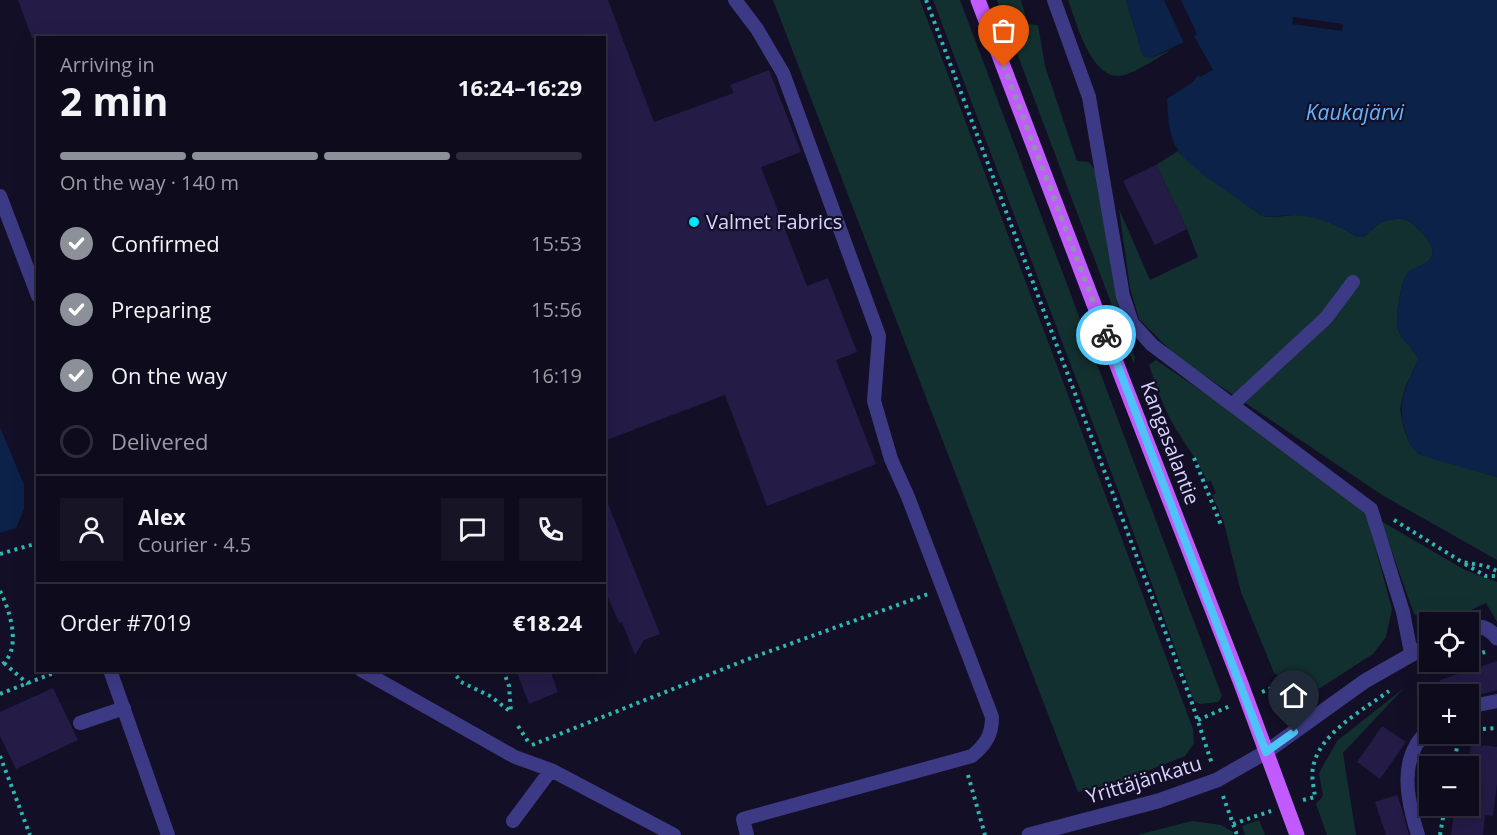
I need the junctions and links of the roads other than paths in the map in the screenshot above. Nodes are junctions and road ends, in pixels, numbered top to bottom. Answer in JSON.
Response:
{"nodes":[{"id":1,"x":735,"y":0,"type":"edge"},
{"id":2,"x":978,"y":0,"type":"edge"},
{"id":3,"x":1054,"y":0,"type":"edge"},
{"id":4,"x":0,"y":196,"type":"edge"},
{"id":5,"x":1353,"y":282,"type":"dead end"},
{"id":6,"x":36,"y":291,"type":"edge"},
{"id":7,"x":1232,"y":405,"type":"junction"},
{"id":8,"x":1479,"y":627,"type":"edge"},
{"id":9,"x":1497,"y":638,"type":"edge"},
{"id":10,"x":1419,"y":650,"type":"edge"},
{"id":11,"x":1412,"y":653,"type":"junction"},
{"id":12,"x":111,"y":672,"type":"edge"},
{"id":13,"x":365,"y":672,"type":"edge"},
{"id":14,"x":1497,"y":701,"type":"edge"},
{"id":15,"x":1479,"y":705,"type":"edge"},
{"id":16,"x":124,"y":708,"type":"junction"},
{"id":17,"x":80,"y":723,"type":"dead end"},
{"id":18,"x":1419,"y":742,"type":"edge"},
{"id":19,"x":1266,"y":752,"type":"junction"},
{"id":20,"x":551,"y":770,"type":"junction"},
{"id":21,"x":513,"y":821,"type":"dead end"},
{"id":22,"x":168,"y":835,"type":"edge"},
{"id":23,"x":674,"y":835,"type":"edge"},
{"id":24,"x":747,"y":835,"type":"edge"},
{"id":25,"x":1029,"y":835,"type":"edge"},
{"id":26,"x":1297,"y":835,"type":"edge"},
{"id":27,"x":1418,"y":835,"type":"edge"}],
"edges":[{"from":1,"to":24,"type":"lane"},
{"from":2,"to":19,"type":"main road","name":"Kangasalantie"},
{"from":3,"to":7,"type":"lane"},
{"from":4,"to":6,"type":"lane"},
{"from":5,"to":7,"type":"lane"},
{"from":7,"to":11,"type":"lane"},
{"from":8,"to":9,"type":"street"},
{"from":10,"to":11,"type":"street","name":"Yrittäjänkatu"},
{"from":11,"to":19,"type":"street","name":"Yrittäjänkatu"},
{"from":12,"to":16,"type":"lane"},
{"from":13,"to":20,"type":"lane"},
{"from":14,"to":15,"type":"lane"},
{"from":16,"to":17,"type":"lane"},
{"from":16,"to":22,"type":"lane"},
{"from":18,"to":27,"type":"lane"},
{"from":19,"to":25,"type":"street","name":"Yrittäjänkatu"},
{"from":19,"to":26,"type":"main road","name":"Kangasalantie"},
{"from":20,"to":21,"type":"lane"},
{"from":20,"to":23,"type":"lane"}]}
